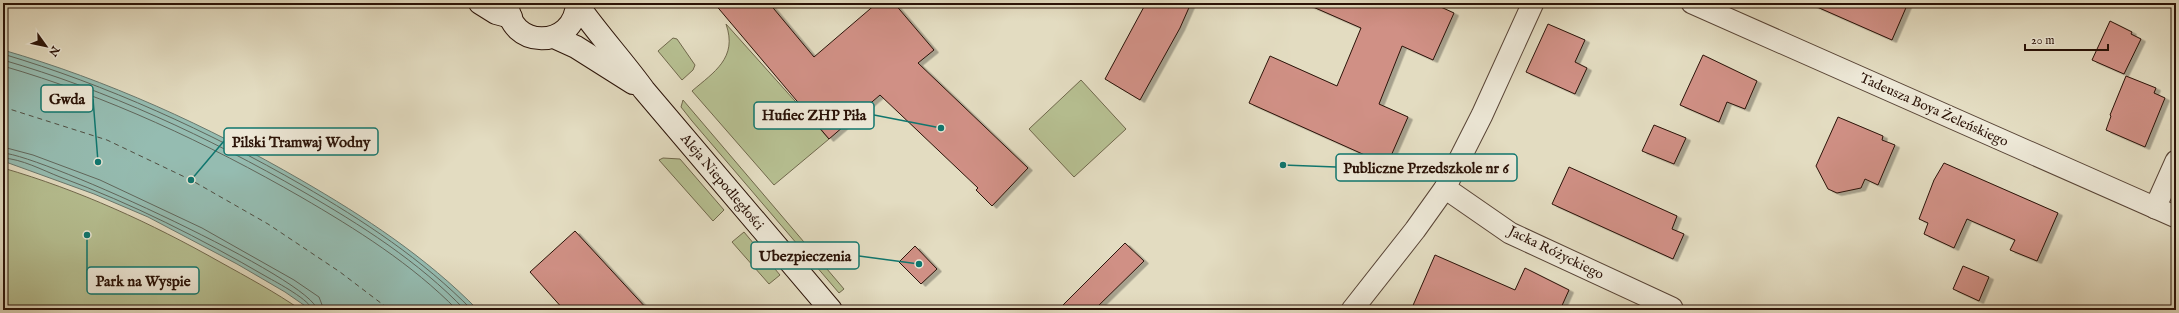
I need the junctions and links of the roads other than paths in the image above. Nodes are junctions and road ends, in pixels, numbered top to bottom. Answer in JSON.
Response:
{"nodes":[{"id":1,"x":480,"y":3,"type":"edge"},
{"id":2,"x":1533,"y":3,"type":"edge"},
{"id":3,"x":1692,"y":3,"type":"edge"},
{"id":4,"x":577,"y":4,"type":"edge"},
{"id":5,"x":510,"y":10,"type":"edge"},
{"id":6,"x":554,"y":37,"type":"junction"},
{"id":7,"x":644,"y":90,"type":"junction"},
{"id":8,"x":2176,"y":161,"type":"edge"},
{"id":9,"x":1445,"y":188,"type":"junction"},
{"id":10,"x":2155,"y":208,"type":"junction"},
{"id":11,"x":2176,"y":217,"type":"edge"},
{"id":12,"x":1672,"y":308,"type":"dead end"},
{"id":13,"x":831,"y":310,"type":"edge"},
{"id":14,"x":1352,"y":310,"type":"edge"}],
"edges":[{"from":1,"to":5,"type":"street"},
{"from":2,"to":9,"type":"street"},
{"from":3,"to":10,"type":"street","name":"Tadeusza Boya Żeleńskiego"},
{"from":4,"to":6,"type":"street"},
{"from":4,"to":7,"type":"street","name":"Aleja Niepodległości"},
{"from":5,"to":6,"type":"street"},
{"from":6,"to":7,"type":"street","name":"Aleja Niepodległości"},
{"from":7,"to":13,"type":"street","name":"Aleja Niepodległości"},
{"from":8,"to":10,"type":"street"},
{"from":9,"to":12,"type":"street","name":"Jacka Różyckiego"},
{"from":9,"to":14,"type":"street"},
{"from":10,"to":11,"type":"street","name":"Tadeusza Boya Żeleńskiego"}]}
